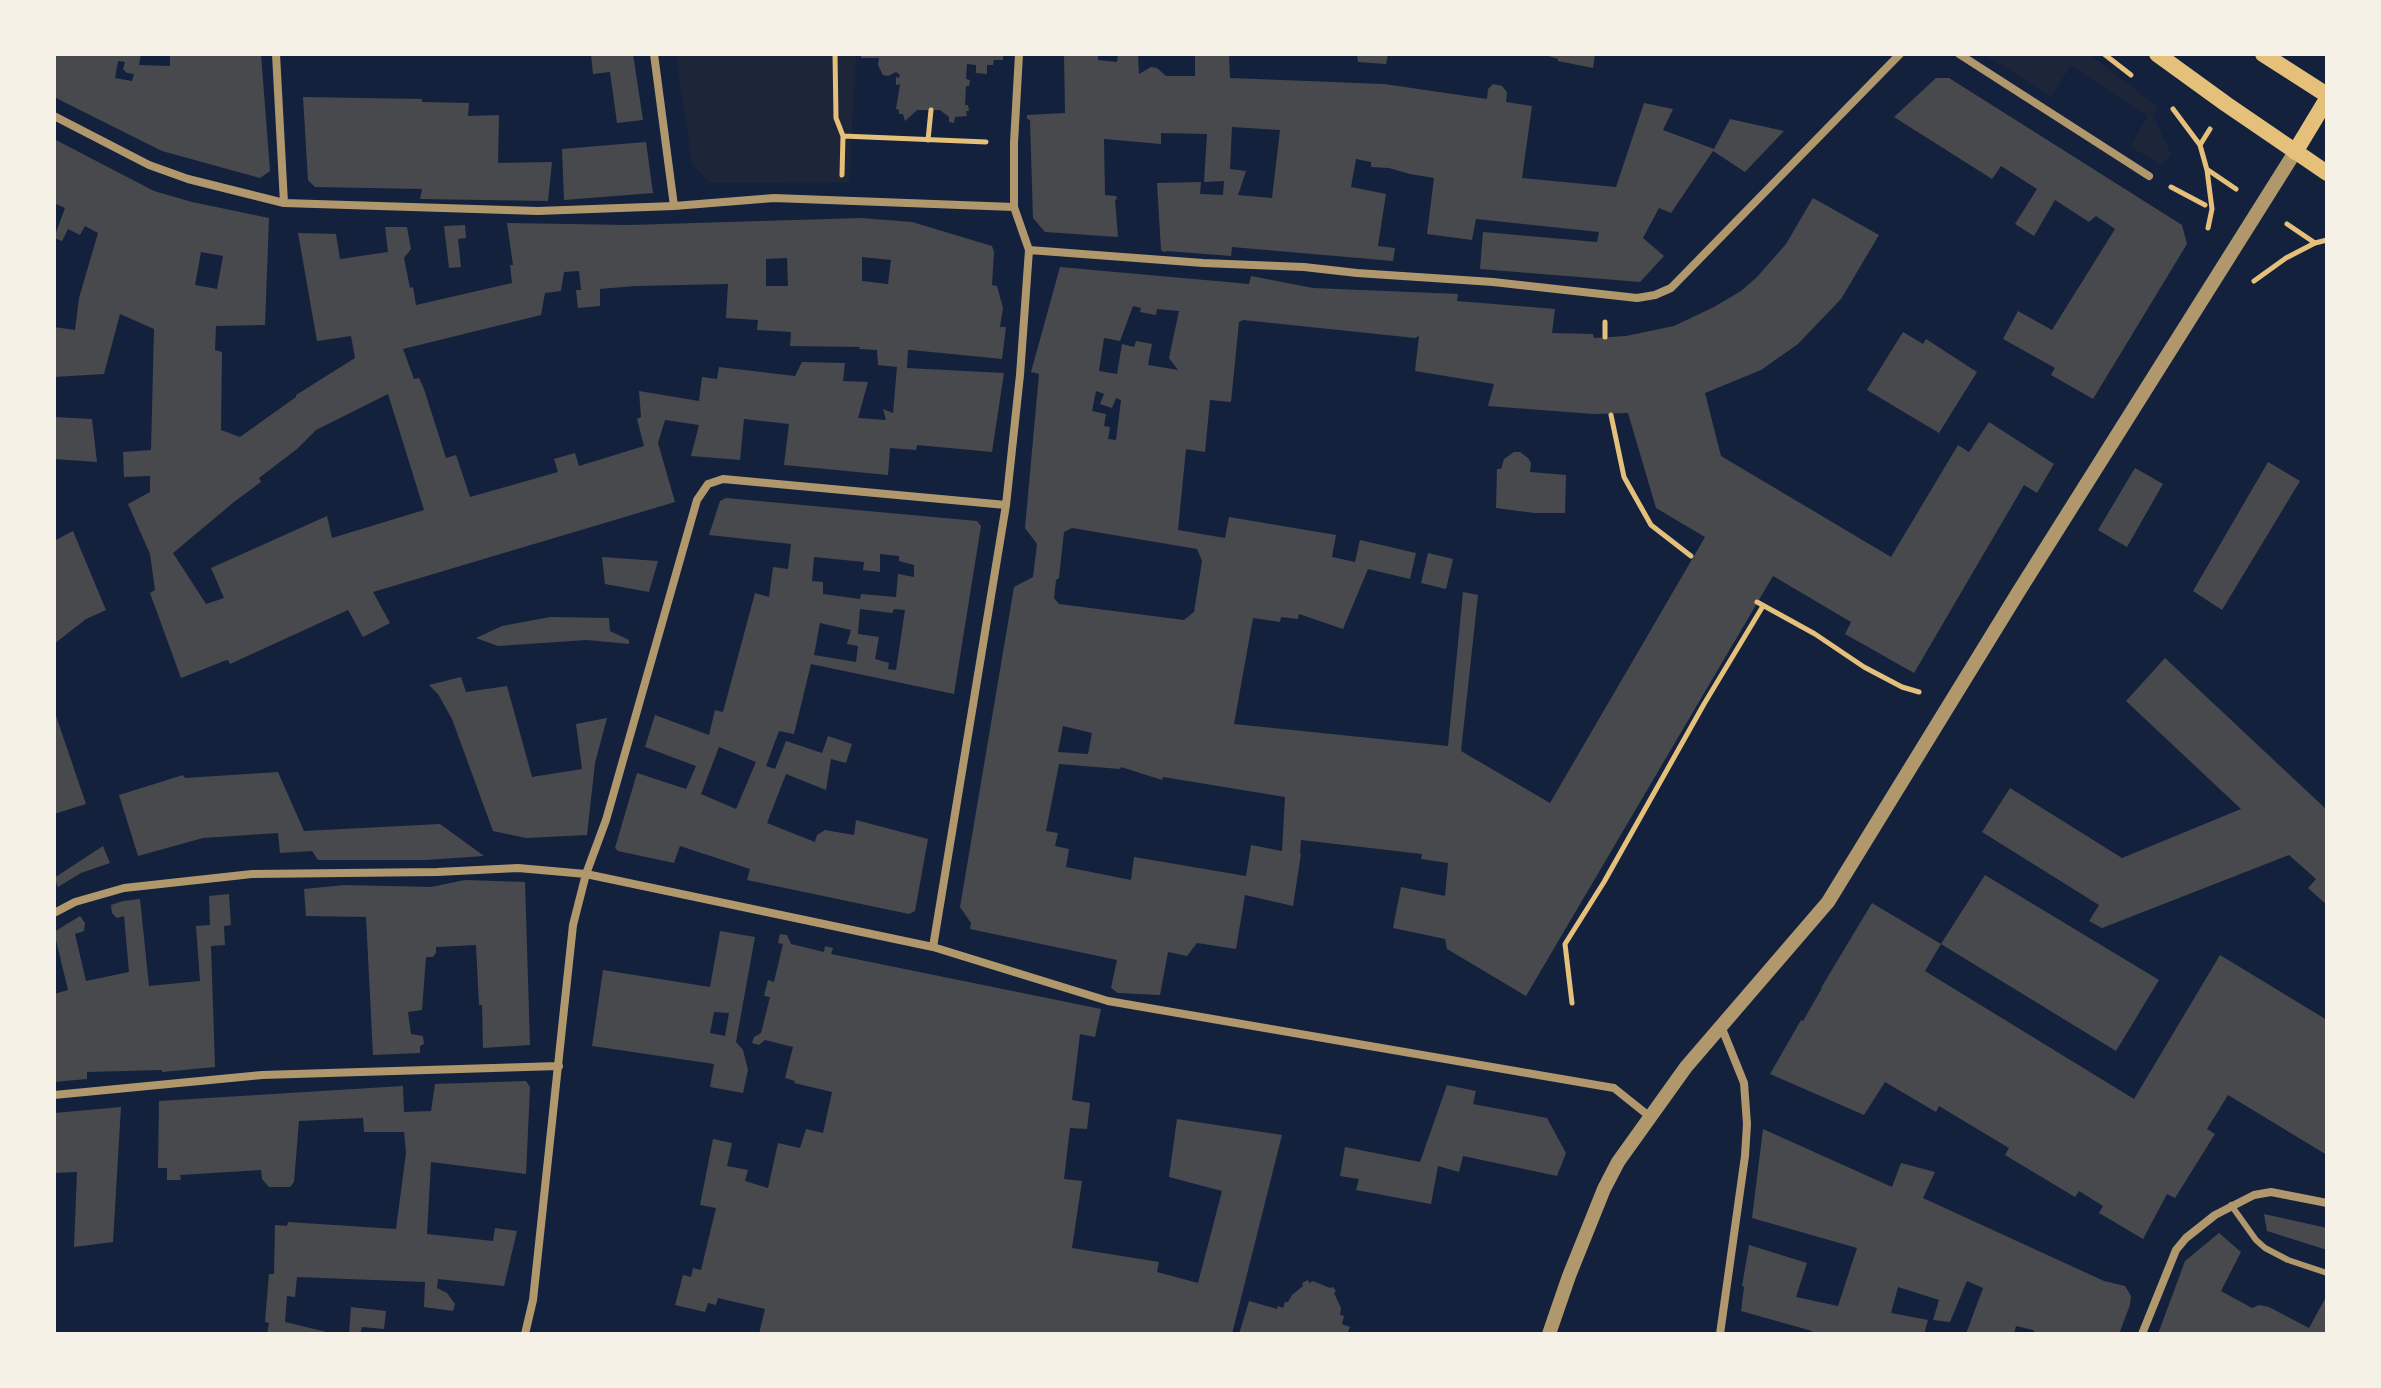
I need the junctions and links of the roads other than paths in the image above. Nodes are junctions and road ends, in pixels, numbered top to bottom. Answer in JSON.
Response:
{"nodes":[{"id":1,"x":276,"y":54,"type":"edge"},
{"id":2,"x":654,"y":54,"type":"edge"},
{"id":3,"x":1019,"y":54,"type":"edge"},
{"id":4,"x":1900,"y":54,"type":"edge"},
{"id":5,"x":1959,"y":54,"type":"edge"},
{"id":6,"x":2157,"y":54,"type":"edge"},
{"id":7,"x":2263,"y":54,"type":"edge"},
{"id":8,"x":2327,"y":97,"type":"edge"},
{"id":9,"x":54,"y":116,"type":"edge"},
{"id":10,"x":2295,"y":152,"type":"junction"},
{"id":11,"x":2327,"y":173,"type":"edge"},
{"id":12,"x":2149,"y":176,"type":"road end"},
{"id":13,"x":284,"y":203,"type":"junction"},
{"id":14,"x":674,"y":206,"type":"junction"},
{"id":15,"x":1014,"y":207,"type":"junction"},
{"id":16,"x":1029,"y":250,"type":"junction"},
{"id":17,"x":1006,"y":505,"type":"junction"},
{"id":18,"x":586,"y":874,"type":"junction"},
{"id":19,"x":54,"y":913,"type":"edge"},
{"id":20,"x":933,"y":947,"type":"junction"},
{"id":21,"x":1721,"y":1026,"type":"junction"},
{"id":22,"x":559,"y":1066,"type":"junction"},
{"id":23,"x":54,"y":1095,"type":"edge"},
{"id":24,"x":1649,"y":1116,"type":"junction"},
{"id":25,"x":2327,"y":1203,"type":"edge"},
{"id":26,"x":2231,"y":1205,"type":"junction"},
{"id":27,"x":2327,"y":1273,"type":"edge"},
{"id":28,"x":525,"y":1334,"type":"edge"},
{"id":29,"x":1549,"y":1334,"type":"edge"},
{"id":30,"x":1720,"y":1334,"type":"edge"},
{"id":31,"x":2142,"y":1334,"type":"edge"}],
"edges":[{"from":1,"to":13,"type":"street"},
{"from":2,"to":14,"type":"street"},
{"from":3,"to":15,"type":"street"},
{"from":4,"to":16,"type":"street"},
{"from":5,"to":12,"type":"street"},
{"from":6,"to":10,"type":"main road"},
{"from":7,"to":8,"type":"main road"},
{"from":8,"to":10,"type":"main road"},
{"from":9,"to":13,"type":"street"},
{"from":10,"to":11,"type":"main road"},
{"from":10,"to":21,"type":"street"},
{"from":13,"to":14,"type":"street"},
{"from":14,"to":15,"type":"street"},
{"from":15,"to":16,"type":"street"},
{"from":16,"to":17,"type":"street"},
{"from":17,"to":18,"type":"street"},
{"from":17,"to":20,"type":"street"},
{"from":18,"to":19,"type":"street"},
{"from":18,"to":20,"type":"street"},
{"from":18,"to":22,"type":"street"},
{"from":20,"to":24,"type":"street"},
{"from":21,"to":24,"type":"street"},
{"from":21,"to":30,"type":"street"},
{"from":22,"to":23,"type":"street"},
{"from":22,"to":28,"type":"street"},
{"from":24,"to":29,"type":"street"},
{"from":25,"to":26,"type":"street"},
{"from":26,"to":27,"type":"lane"},
{"from":26,"to":31,"type":"street"}]}
